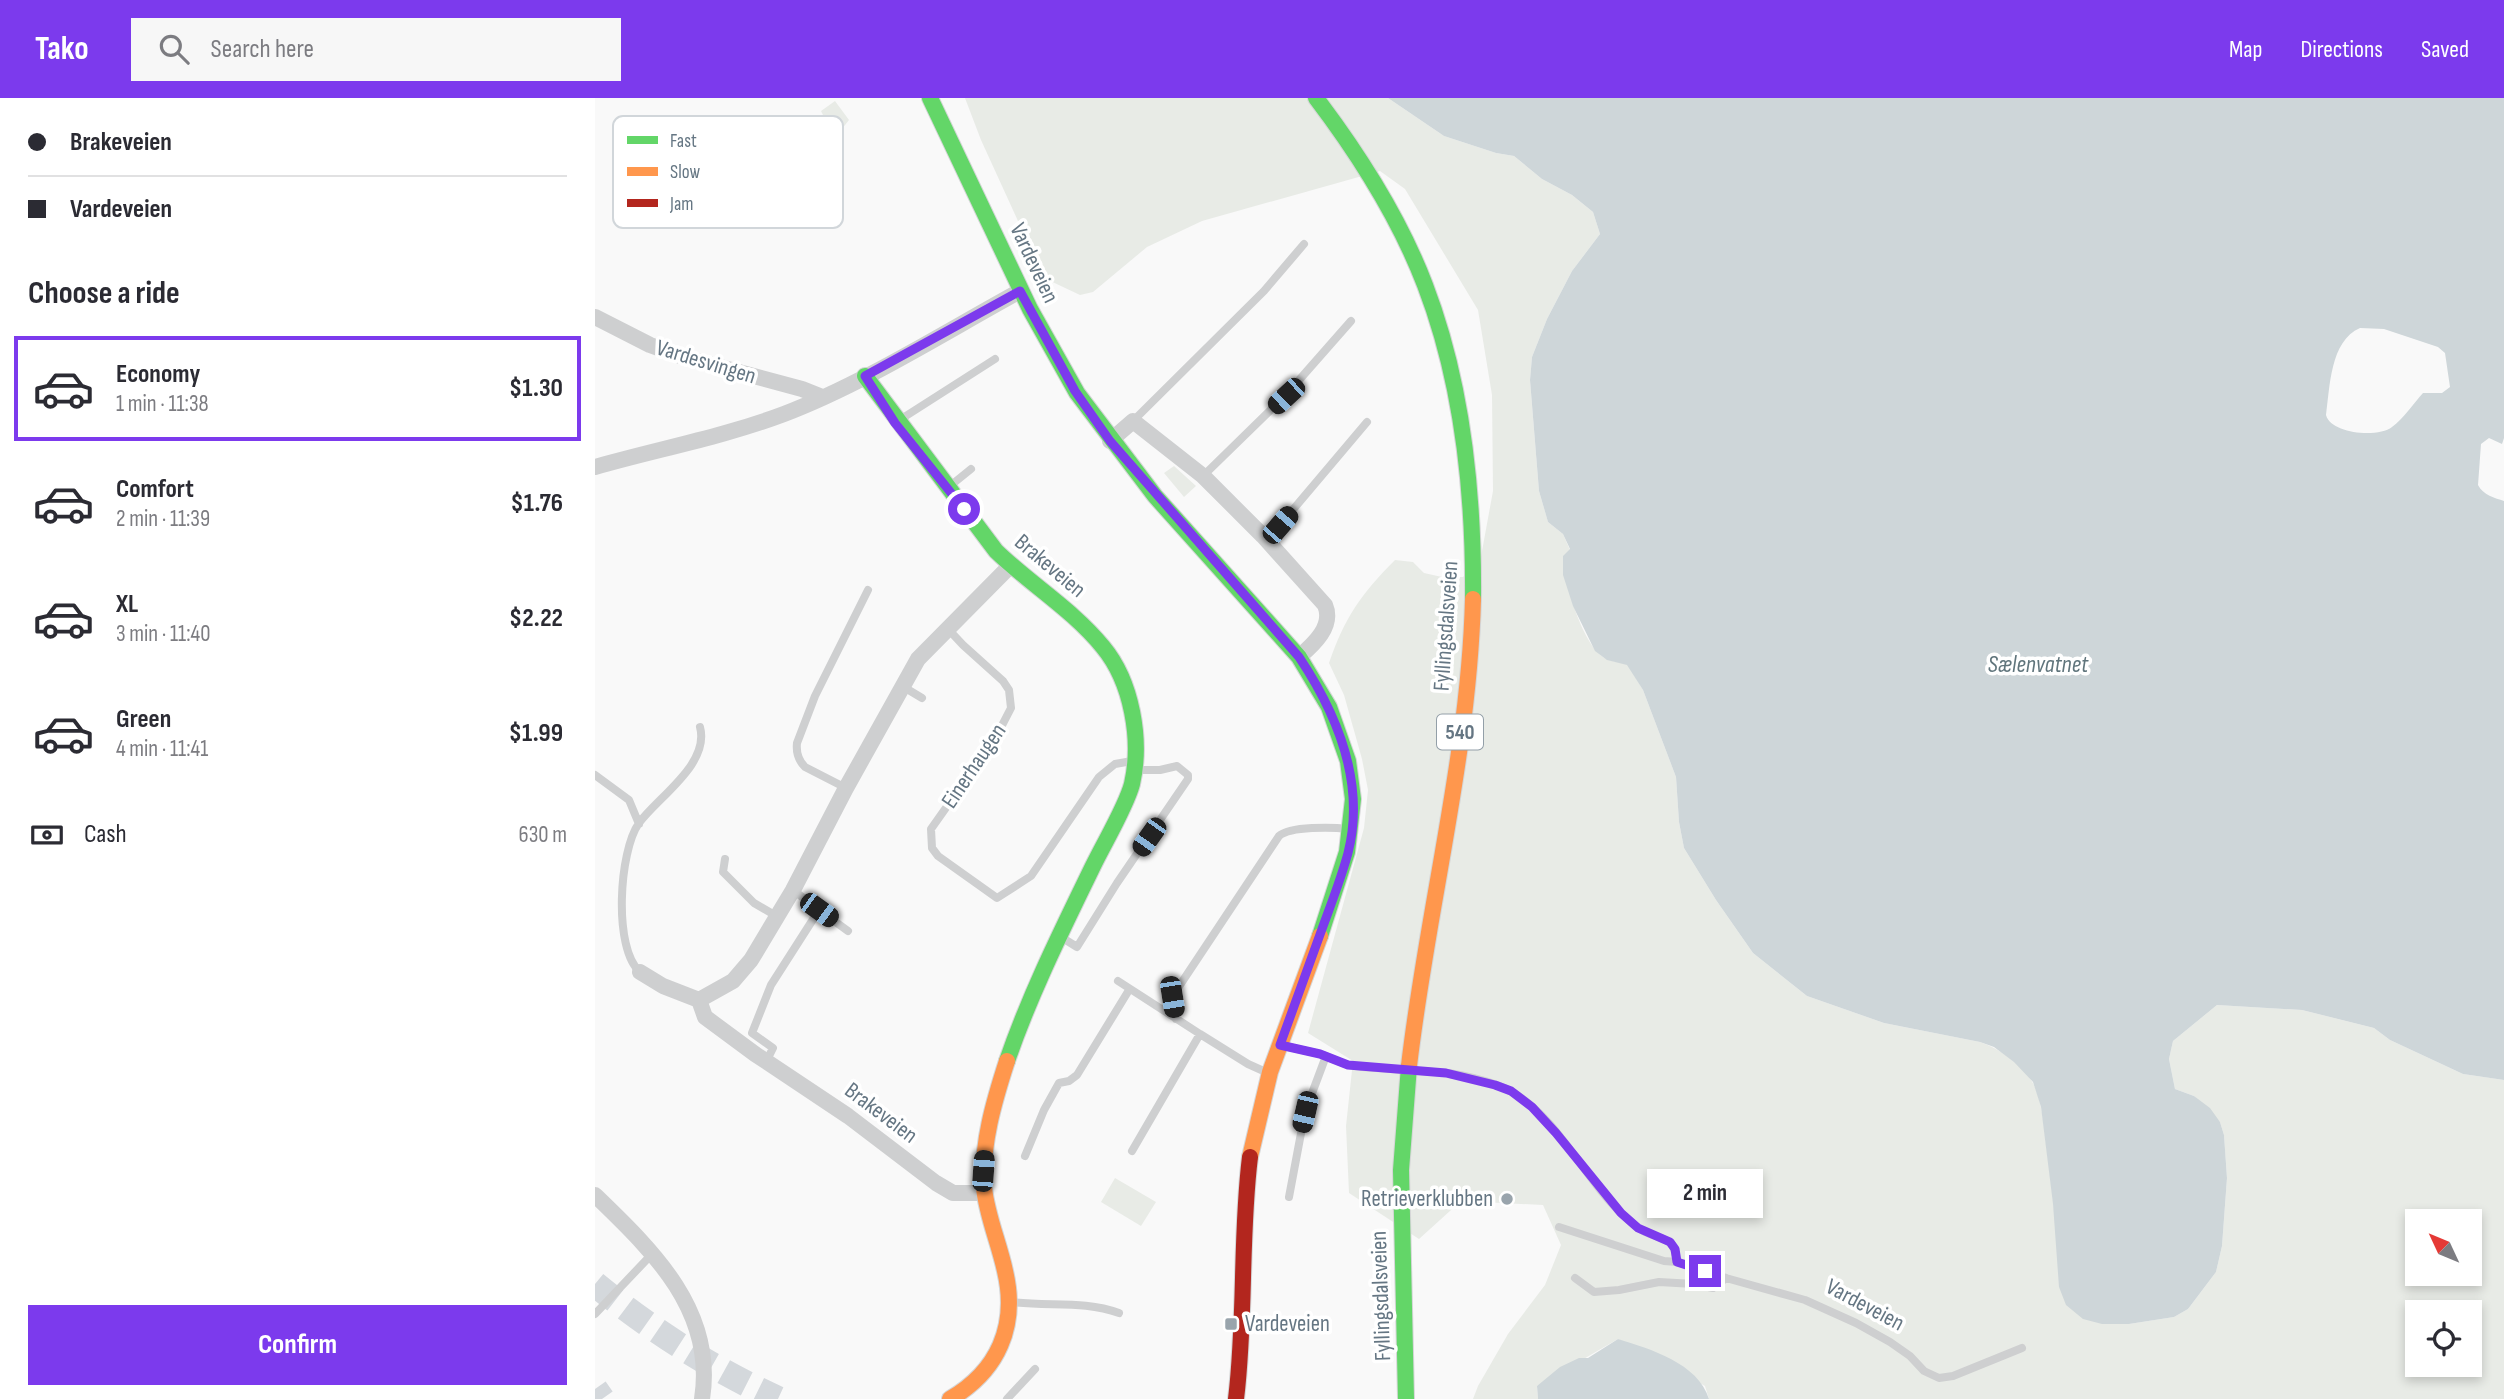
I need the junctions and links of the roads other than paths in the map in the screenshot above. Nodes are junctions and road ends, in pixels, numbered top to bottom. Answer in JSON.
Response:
{"nodes":[{"id":1,"x":930,"y":98,"type":"edge"},
{"id":2,"x":1316,"y":98,"type":"edge"},
{"id":3,"x":1304,"y":244,"type":"dead end"},
{"id":4,"x":1020,"y":291,"type":"junction"},
{"id":5,"x":595,"y":317,"type":"edge"},
{"id":6,"x":1351,"y":321,"type":"dead end"},
{"id":7,"x":995,"y":359,"type":"dead end"},
{"id":8,"x":865,"y":376,"type":"junction"},
{"id":9,"x":822,"y":397,"type":"junction"},
{"id":10,"x":1133,"y":421,"type":"junction"},
{"id":11,"x":1367,"y":422,"type":"dead end"},
{"id":12,"x":895,"y":423,"type":"junction"},
{"id":13,"x":1110,"y":441,"type":"junction"},
{"id":14,"x":595,"y":467,"type":"edge"},
{"id":15,"x":971,"y":469,"type":"dead end"},
{"id":16,"x":1203,"y":476,"type":"junction"},
{"id":17,"x":948,"y":488,"type":"junction"},
{"id":18,"x":1263,"y":536,"type":"junction"},
{"id":19,"x":1011,"y":565,"type":"junction"},
{"id":20,"x":868,"y":590,"type":"dead end"},
{"id":21,"x":948,"y":629,"type":"junction"},
{"id":22,"x":1299,"y":657,"type":"junction"},
{"id":23,"x":902,"y":685,"type":"junction"},
{"id":24,"x":922,"y":698,"type":"dead end"},
{"id":25,"x":700,"y":727,"type":"dead end"},
{"id":26,"x":1135,"y":765,"type":"junction"},
{"id":27,"x":595,"y":775,"type":"edge"},
{"id":28,"x":846,"y":788,"type":"junction"},
{"id":29,"x":639,"y":824,"type":"junction"},
{"id":30,"x":1351,"y":829,"type":"junction"},
{"id":31,"x":725,"y":859,"type":"dead end"},
{"id":32,"x":793,"y":890,"type":"junction"},
{"id":33,"x":819,"y":910,"type":"junction"},
{"id":34,"x":778,"y":917,"type":"junction"},
{"id":35,"x":848,"y":931,"type":"dead end"},
{"id":36,"x":1059,"y":936,"type":"junction"},
{"id":37,"x":640,"y":972,"type":"joint"},
{"id":38,"x":1118,"y":981,"type":"dead end"},
{"id":39,"x":1129,"y":990,"type":"junction"},
{"id":40,"x":699,"y":1000,"type":"junction"},
{"id":41,"x":1175,"y":1019,"type":"junction"},
{"id":42,"x":1200,"y":1034,"type":"junction"},
{"id":43,"x":1280,"y":1045,"type":"junction"},
{"id":44,"x":1326,"y":1056,"type":"junction"},
{"id":45,"x":760,"y":1058,"type":"junction"},
{"id":46,"x":1271,"y":1074,"type":"junction"},
{"id":47,"x":1132,"y":1151,"type":"dead end"},
{"id":48,"x":1025,"y":1156,"type":"dead end"},
{"id":49,"x":984,"y":1193,"type":"junction"},
{"id":50,"x":595,"y":1195,"type":"edge"},
{"id":51,"x":1289,"y":1197,"type":"dead end"},
{"id":52,"x":1559,"y":1227,"type":"dead end"},
{"id":53,"x":652,"y":1254,"type":"junction"},
{"id":54,"x":1677,"y":1262,"type":"junction"},
{"id":55,"x":1575,"y":1278,"type":"dead end"},
{"id":56,"x":1725,"y":1278,"type":"junction"},
{"id":57,"x":1011,"y":1302,"type":"junction"},
{"id":58,"x":1119,"y":1313,"type":"dead end"},
{"id":59,"x":595,"y":1314,"type":"edge"},
{"id":60,"x":2022,"y":1348,"type":"dead end"},
{"id":61,"x":1035,"y":1369,"type":"dead end"},
{"id":62,"x":702,"y":1399,"type":"edge"},
{"id":63,"x":950,"y":1399,"type":"edge"},
{"id":64,"x":1007,"y":1399,"type":"edge"},
{"id":65,"x":1236,"y":1399,"type":"edge"},
{"id":66,"x":1406,"y":1399,"type":"edge"}],
"edges":[{"from":1,"to":4,"type":"main road","name":"Vardeveien"},
{"from":2,"to":66,"type":"main road","name":"Fyllingsdalsveien","number":"540"},
{"from":3,"to":10,"type":"lane"},
{"from":4,"to":8,"type":"street","name":"Vardesvingen"},
{"from":4,"to":13,"type":"main road","name":"Vardeveien"},
{"from":5,"to":9,"type":"street","name":"Vardesvingen"},
{"from":6,"to":16,"type":"lane"},
{"from":7,"to":12,"type":"lane"},
{"from":8,"to":9,"type":"street","name":"Vardesvingen"},
{"from":8,"to":12,"type":"main road","name":"Brakeveien"},
{"from":9,"to":14,"type":"street","name":"Vardesvingen"},
{"from":10,"to":13,"type":"street"},
{"from":10,"to":16,"type":"street"},
{"from":11,"to":18,"type":"lane"},
{"from":12,"to":17,"type":"main road","name":"Brakeveien"},
{"from":13,"to":22,"type":"main road","name":"Vardeveien"},
{"from":15,"to":17,"type":"lane"},
{"from":16,"to":18,"type":"street"},
{"from":17,"to":19,"type":"main road","name":"Brakeveien"},
{"from":18,"to":22,"type":"street"},
{"from":19,"to":21,"type":"street"},
{"from":19,"to":26,"type":"main road","name":"Brakeveien"},
{"from":20,"to":28,"type":"lane"},
{"from":21,"to":23,"type":"street"},
{"from":21,"to":26,"type":"lane","name":"Einerhaugen"},
{"from":22,"to":30,"type":"main road","name":"Vardeveien"},
{"from":23,"to":24,"type":"lane"},
{"from":23,"to":28,"type":"street"},
{"from":25,"to":29,"type":"lane"},
{"from":26,"to":36,"type":"main road","name":"Brakeveien"},
{"from":26,"to":36,"type":"lane"},
{"from":27,"to":29,"type":"lane"},
{"from":28,"to":32,"type":"street"},
{"from":29,"to":37,"type":"lane"},
{"from":30,"to":41,"type":"lane"},
{"from":30,"to":43,"type":"main road","name":"Vardeveien"},
{"from":31,"to":34,"type":"lane"},
{"from":32,"to":33,"type":"lane"},
{"from":32,"to":34,"type":"street"},
{"from":33,"to":35,"type":"lane"},
{"from":33,"to":45,"type":"lane"},
{"from":34,"to":40,"type":"street"},
{"from":36,"to":49,"type":"main road","name":"Brakeveien"},
{"from":37,"to":40,"type":"street"},
{"from":38,"to":39,"type":"lane"},
{"from":39,"to":41,"type":"lane"},
{"from":39,"to":48,"type":"lane"},
{"from":40,"to":45,"type":"street"},
{"from":41,"to":42,"type":"lane"},
{"from":42,"to":46,"type":"lane"},
{"from":42,"to":47,"type":"lane"},
{"from":43,"to":44,"type":"lane"},
{"from":43,"to":46,"type":"main road","name":"Vardeveien"},
{"from":44,"to":51,"type":"lane"},
{"from":44,"to":54,"type":"lane","bridge":true},
{"from":45,"to":49,"type":"street","name":"Brakeveien"},
{"from":46,"to":65,"type":"main road","name":"Vardeveien"},
{"from":49,"to":57,"type":"main road","name":"Brakeveien"},
{"from":50,"to":53,"type":"street"},
{"from":52,"to":54,"type":"lane","name":"Vardeveien"},
{"from":53,"to":59,"type":"lane"},
{"from":53,"to":62,"type":"street"},
{"from":54,"to":56,"type":"lane","name":"Vardeveien"},
{"from":55,"to":56,"type":"lane"},
{"from":56,"to":60,"type":"lane","name":"Vardeveien"},
{"from":57,"to":58,"type":"lane"},
{"from":57,"to":63,"type":"main road","name":"Brakeveien"},
{"from":61,"to":64,"type":"lane"}]}
